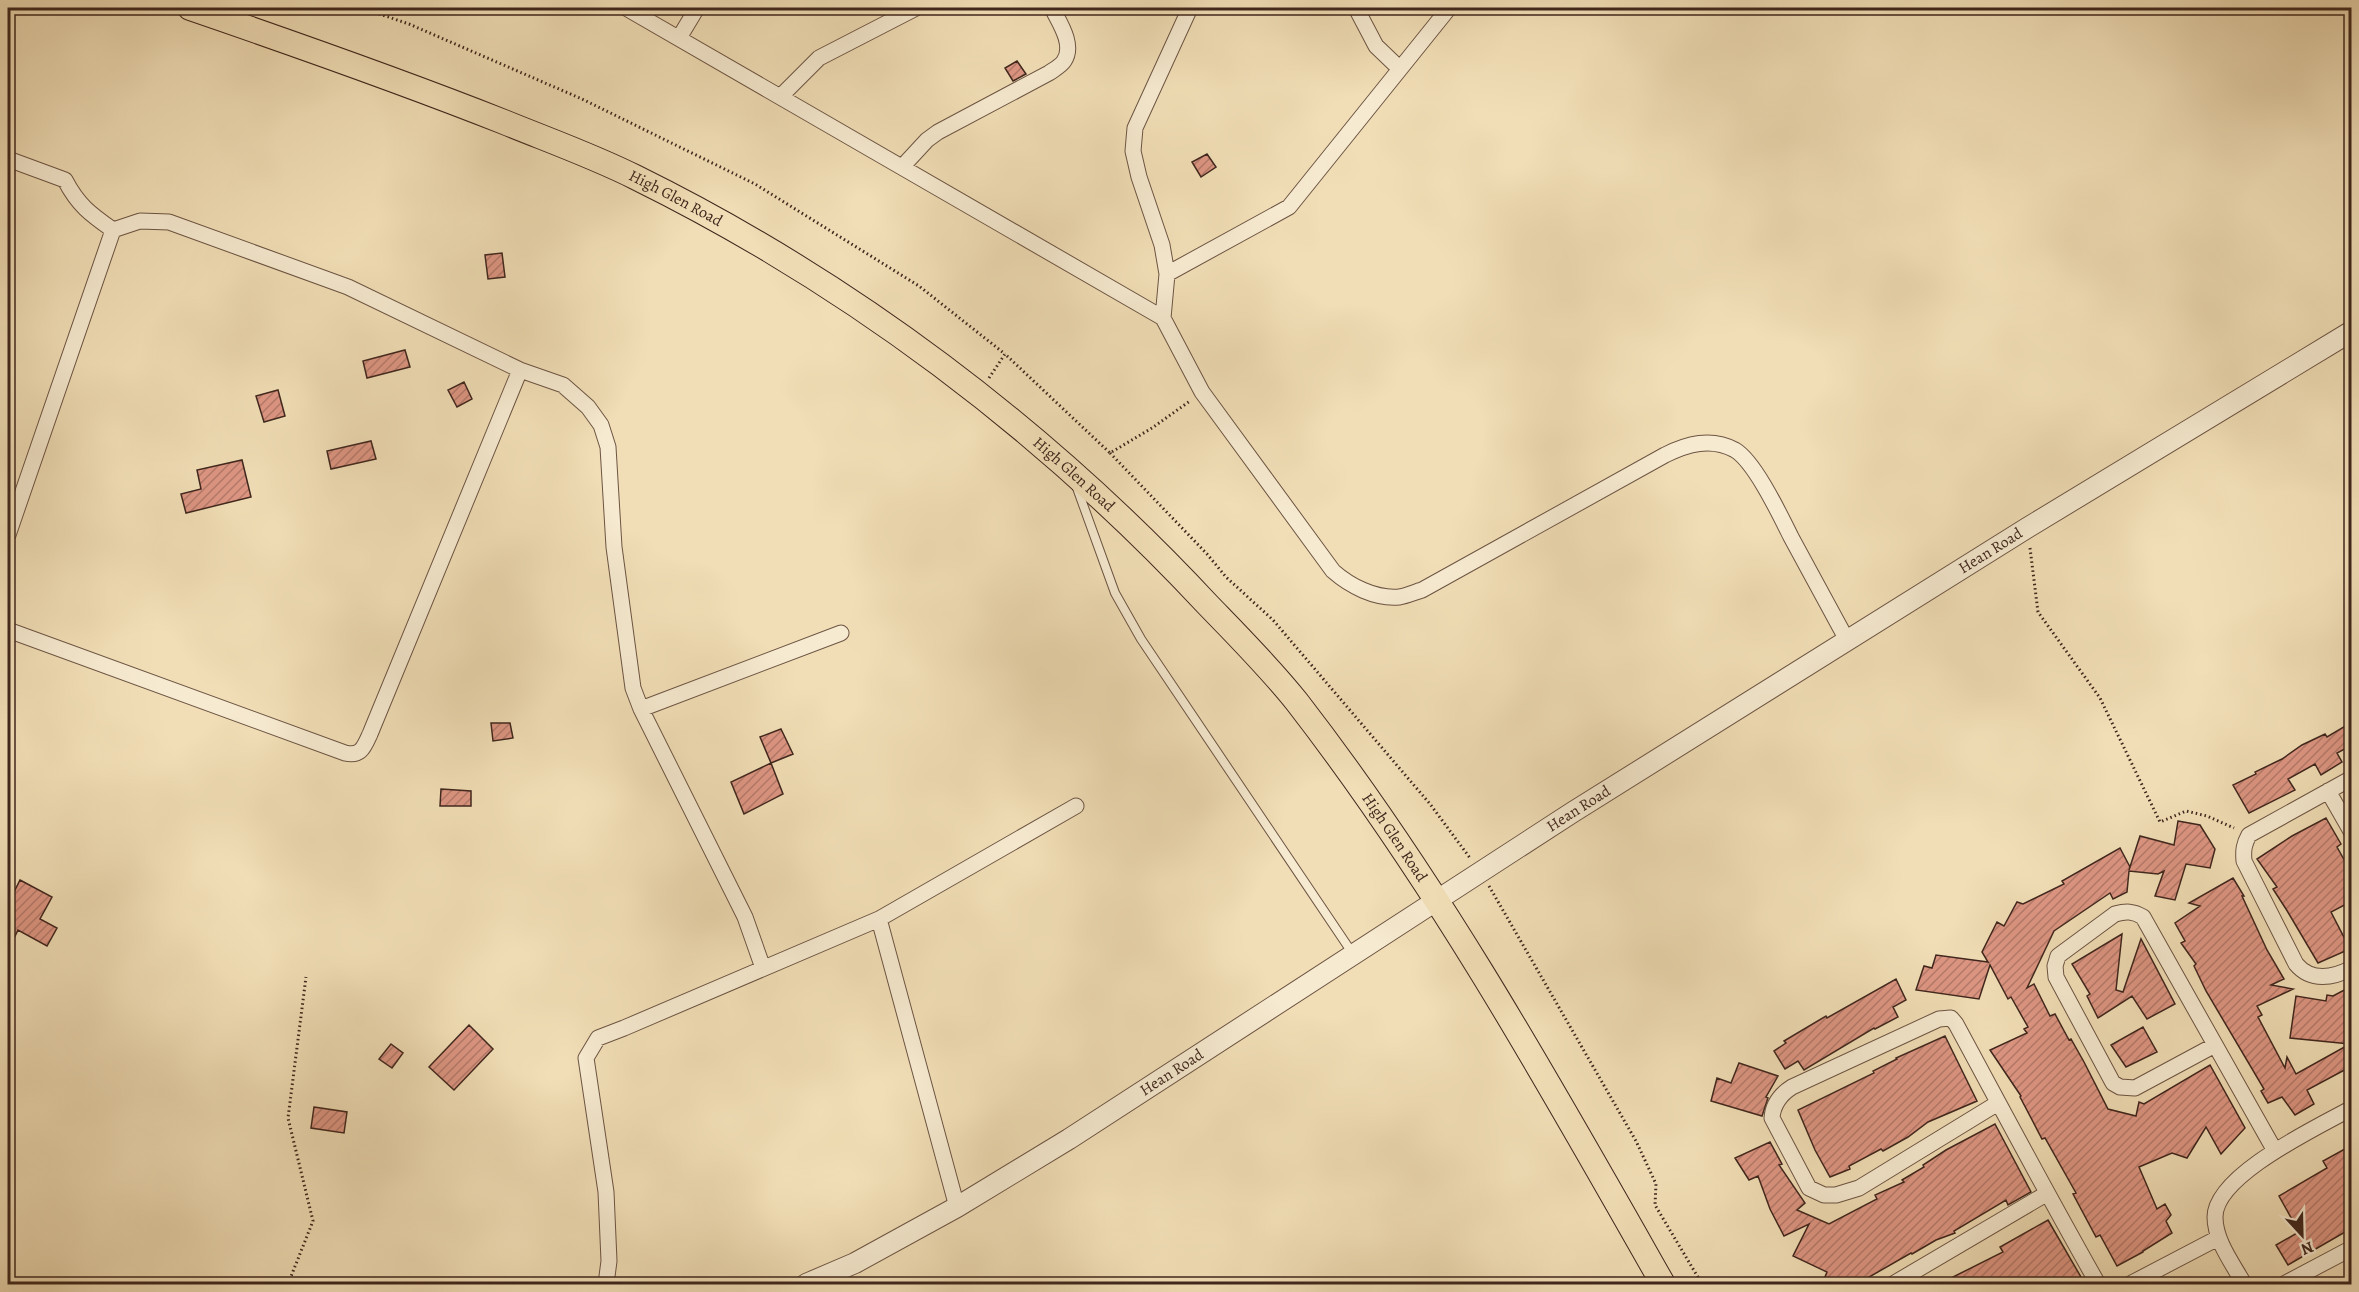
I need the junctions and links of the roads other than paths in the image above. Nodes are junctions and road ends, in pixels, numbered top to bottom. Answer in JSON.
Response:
{"nodes":[{"id":1,"x":190,"y":8,"type":"edge"},
{"id":2,"x":626,"y":8,"type":"edge"},
{"id":3,"x":698,"y":8,"type":"edge"},
{"id":4,"x":916,"y":8,"type":"edge"},
{"id":5,"x":1052,"y":8,"type":"edge"},
{"id":6,"x":1190,"y":8,"type":"edge"},
{"id":7,"x":1356,"y":8,"type":"edge"},
{"id":8,"x":1449,"y":8,"type":"edge"},
{"id":9,"x":679,"y":38,"type":"junction"},
{"id":10,"x":1400,"y":69,"type":"junction"},
{"id":11,"x":781,"y":96,"type":"junction"},
{"id":12,"x":8,"y":159,"type":"edge"},
{"id":13,"x":902,"y":167,"type":"junction"},
{"id":14,"x":113,"y":230,"type":"junction"},
{"id":15,"x":1167,"y":274,"type":"junction"},
{"id":16,"x":1163,"y":318,"type":"junction"},
{"id":17,"x":2352,"y":331,"type":"edge"},
{"id":18,"x":520,"y":370,"type":"junction"},
{"id":19,"x":1071,"y":472,"type":"junction"},
{"id":20,"x":8,"y":534,"type":"edge"},
{"id":21,"x":8,"y":630,"type":"edge"},
{"id":22,"x":841,"y":633,"type":"dead end"},
{"id":23,"x":1848,"y":642,"type":"junction"},
{"id":24,"x":641,"y":709,"type":"junction"},
{"id":25,"x":2352,"y":778,"type":"edge"},
{"id":26,"x":2328,"y":791,"type":"junction"},
{"id":27,"x":1076,"y":806,"type":"dead end"},
{"id":28,"x":2352,"y":833,"type":"edge"},
{"id":29,"x":1437,"y":900,"type":"junction"},
{"id":30,"x":879,"y":919,"type":"junction"},
{"id":31,"x":1353,"y":954,"type":"junction"},
{"id":32,"x":763,"y":968,"type":"junction"},
{"id":33,"x":2352,"y":968,"type":"edge"},
{"id":34,"x":2215,"y":1045,"type":"junction"},
{"id":35,"x":1998,"y":1103,"type":"junction"},
{"id":36,"x":2352,"y":1108,"type":"edge"},
{"id":37,"x":2275,"y":1151,"type":"junction"},
{"id":38,"x":2046,"y":1194,"type":"junction"},
{"id":39,"x":957,"y":1206,"type":"junction"},
{"id":40,"x":2218,"y":1238,"type":"junction"},
{"id":41,"x":2352,"y":1248,"type":"edge"},
{"id":42,"x":606,"y":1284,"type":"edge"},
{"id":43,"x":806,"y":1284,"type":"edge"},
{"id":44,"x":1663,"y":1284,"type":"edge"},
{"id":45,"x":1893,"y":1284,"type":"edge"},
{"id":46,"x":2098,"y":1284,"type":"edge"},
{"id":47,"x":2130,"y":1284,"type":"edge"},
{"id":48,"x":2244,"y":1284,"type":"edge"},
{"id":49,"x":2284,"y":1284,"type":"edge"}],
"edges":[{"from":1,"to":19,"type":"main road","name":"High Glen Road"},
{"from":2,"to":9,"type":"street"},
{"from":3,"to":9,"type":"street"},
{"from":4,"to":11,"type":"street"},
{"from":5,"to":13,"type":"street"},
{"from":6,"to":15,"type":"street"},
{"from":7,"to":10,"type":"street"},
{"from":8,"to":10,"type":"street"},
{"from":9,"to":11,"type":"street"},
{"from":10,"to":15,"type":"street"},
{"from":11,"to":13,"type":"street"},
{"from":12,"to":14,"type":"street"},
{"from":13,"to":16,"type":"street"},
{"from":14,"to":18,"type":"street"},
{"from":14,"to":20,"type":"street"},
{"from":15,"to":16,"type":"street"},
{"from":16,"to":23,"type":"street"},
{"from":17,"to":23,"type":"street","name":"Hean Road"},
{"from":18,"to":21,"type":"street"},
{"from":18,"to":24,"type":"street"},
{"from":19,"to":29,"type":"main road","name":"High Glen Road"},
{"from":19,"to":31,"type":"lane"},
{"from":22,"to":24,"type":"street"},
{"from":23,"to":29,"type":"street","name":"Hean Road"},
{"from":24,"to":32,"type":"street"},
{"from":25,"to":26,"type":"street"},
{"from":26,"to":28,"type":"street"},
{"from":26,"to":33,"type":"street"},
{"from":27,"to":30,"type":"street"},
{"from":29,"to":31,"type":"street","name":"Hean Road"},
{"from":29,"to":44,"type":"main road","name":"High Glen Road"},
{"from":30,"to":32,"type":"street"},
{"from":30,"to":39,"type":"street"},
{"from":31,"to":39,"type":"street","name":"Hean Road"},
{"from":32,"to":42,"type":"street"},
{"from":34,"to":34,"type":"street"},
{"from":34,"to":37,"type":"street"},
{"from":35,"to":35,"type":"street"},
{"from":35,"to":38,"type":"street"},
{"from":36,"to":37,"type":"street"},
{"from":37,"to":40,"type":"street"},
{"from":38,"to":45,"type":"street"},
{"from":38,"to":46,"type":"street"},
{"from":39,"to":43,"type":"street","name":"Hean Road"},
{"from":40,"to":47,"type":"street"},
{"from":40,"to":48,"type":"street"},
{"from":41,"to":49,"type":"street"}]}
